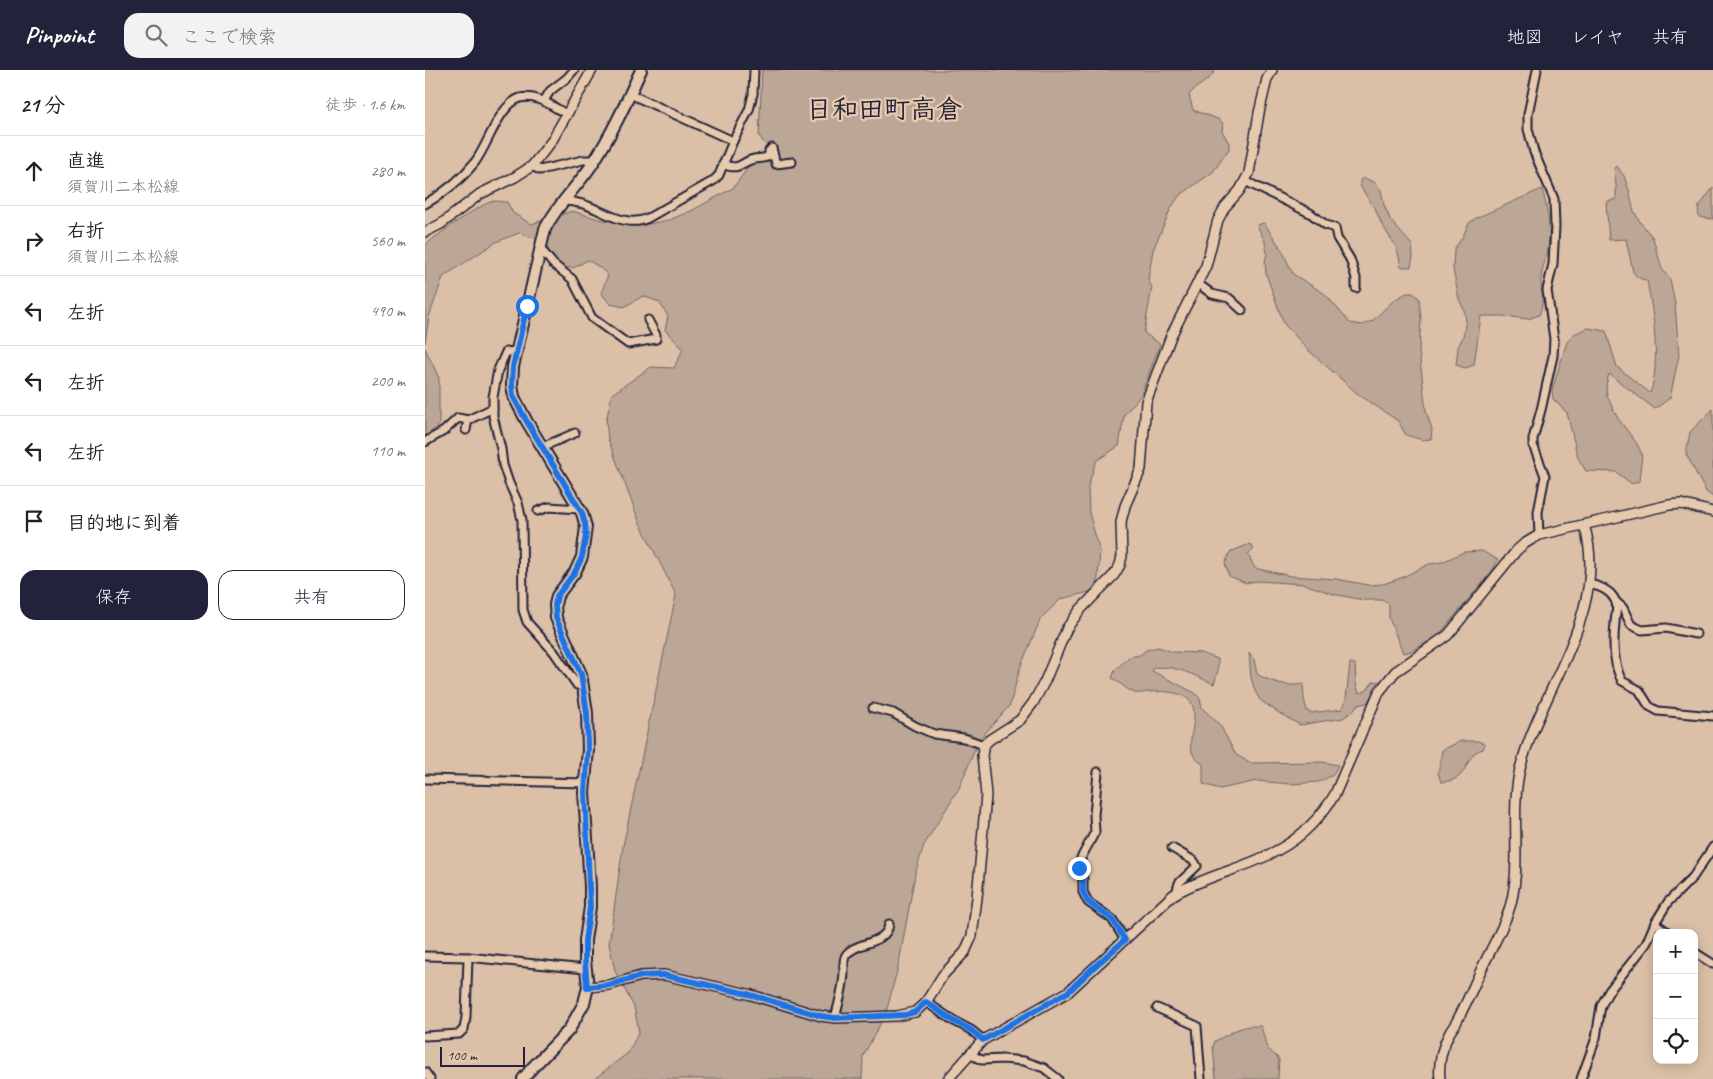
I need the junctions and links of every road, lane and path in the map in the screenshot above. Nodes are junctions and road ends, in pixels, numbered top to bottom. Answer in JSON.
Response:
{"nodes":[{"id":1,"x":575,"y":70,"type":"edge"},
{"id":2,"x":592,"y":70,"type":"edge"},
{"id":3,"x":641,"y":70,"type":"edge"},
{"id":4,"x":754,"y":70,"type":"edge"},
{"id":5,"x":1271,"y":70,"type":"edge"},
{"id":6,"x":1537,"y":70,"type":"edge"},
{"id":7,"x":630,"y":94,"type":"junction"},
{"id":8,"x":543,"y":101,"type":"junction"},
{"id":9,"x":566,"y":114,"type":"junction"},
{"id":10,"x":733,"y":141,"type":"junction"},
{"id":11,"x":595,"y":160,"type":"junction"},
{"id":12,"x":792,"y":162,"type":"dead end"},
{"id":13,"x":723,"y":164,"type":"junction"},
{"id":14,"x":532,"y":166,"type":"junction"},
{"id":15,"x":1245,"y":181,"type":"junction"},
{"id":16,"x":563,"y":201,"type":"junction"},
{"id":17,"x":425,"y":204,"type":"edge"},
{"id":18,"x":425,"y":232,"type":"edge"},
{"id":19,"x":540,"y":247,"type":"junction"},
{"id":20,"x":1197,"y":283,"type":"junction"},
{"id":21,"x":1356,"y":288,"type":"dead end"},
{"id":22,"x":1242,"y":310,"type":"dead end"},
{"id":23,"x":647,"y":320,"type":"dead end"},
{"id":24,"x":517,"y":351,"type":"junction"},
{"id":25,"x":493,"y":408,"type":"junction"},
{"id":26,"x":468,"y":420,"type":"junction"},
{"id":27,"x":466,"y":430,"type":"dead end"},
{"id":28,"x":575,"y":433,"type":"dead end"},
{"id":29,"x":425,"y":442,"type":"edge"},
{"id":30,"x":542,"y":447,"type":"junction"},
{"id":31,"x":579,"y":509,"type":"junction"},
{"id":32,"x":538,"y":511,"type":"dead end"},
{"id":33,"x":1713,"y":512,"type":"edge"},
{"id":34,"x":1584,"y":525,"type":"junction"},
{"id":35,"x":1539,"y":535,"type":"junction"},
{"id":36,"x":1589,"y":584,"type":"junction"},
{"id":37,"x":1616,"y":602,"type":"junction"},
{"id":38,"x":1696,"y":634,"type":"dead end"},
{"id":39,"x":583,"y":686,"type":"junction"},
{"id":40,"x":873,"y":708,"type":"dead end"},
{"id":41,"x":1713,"y":716,"type":"edge"},
{"id":42,"x":985,"y":745,"type":"junction"},
{"id":43,"x":1098,"y":772,"type":"dead end"},
{"id":44,"x":425,"y":779,"type":"edge"},
{"id":45,"x":586,"y":783,"type":"junction"},
{"id":46,"x":1713,"y":847,"type":"edge"},
{"id":47,"x":1172,"y":848,"type":"dead end"},
{"id":48,"x":1176,"y":894,"type":"junction"},
{"id":49,"x":1655,"y":923,"type":"junction"},
{"id":50,"x":889,"y":924,"type":"dead end"},
{"id":51,"x":1663,"y":929,"type":"edge"},
{"id":52,"x":1125,"y":940,"type":"junction"},
{"id":53,"x":1698,"y":955,"type":"edge"},
{"id":54,"x":425,"y":956,"type":"edge"},
{"id":55,"x":468,"y":957,"type":"junction"},
{"id":56,"x":1713,"y":964,"type":"edge"},
{"id":57,"x":585,"y":969,"type":"junction"},
{"id":58,"x":587,"y":987,"type":"junction"},
{"id":59,"x":926,"y":1002,"type":"junction"},
{"id":60,"x":1157,"y":1008,"type":"dead end"},
{"id":61,"x":835,"y":1018,"type":"junction"},
{"id":62,"x":425,"y":1036,"type":"edge"},
{"id":63,"x":983,"y":1040,"type":"junction"},
{"id":64,"x":969,"y":1054,"type":"junction"},
{"id":65,"x":425,"y":1072,"type":"edge"},
{"id":66,"x":430,"y":1079,"type":"edge"},
{"id":67,"x":523,"y":1079,"type":"edge"},
{"id":68,"x":948,"y":1079,"type":"edge"},
{"id":69,"x":1058,"y":1079,"type":"edge"},
{"id":70,"x":1201,"y":1079,"type":"edge"},
{"id":71,"x":1441,"y":1079,"type":"edge"},
{"id":72,"x":1581,"y":1079,"type":"edge"}],
"edges":[{"from":1,"to":8,"type":"street"},
{"from":2,"to":9,"type":"street"},
{"from":3,"to":7,"type":"main road"},
{"from":4,"to":10,"type":"street"},
{"from":5,"to":15,"type":"street"},
{"from":6,"to":35,"type":"street"},
{"from":7,"to":10,"type":"street"},
{"from":7,"to":11,"type":"main road"},
{"from":8,"to":9,"type":"street"},
{"from":8,"to":17,"type":"street"},
{"from":9,"to":14,"type":"street"},
{"from":10,"to":13,"type":"street"},
{"from":11,"to":14,"type":"street"},
{"from":11,"to":16,"type":"main road"},
{"from":12,"to":13,"type":"street"},
{"from":13,"to":16,"type":"street"},
{"from":14,"to":18,"type":"street"},
{"from":15,"to":20,"type":"street"},
{"from":15,"to":21,"type":"street"},
{"from":16,"to":19,"type":"main road"},
{"from":19,"to":23,"type":"street"},
{"from":19,"to":24,"type":"main road"},
{"from":20,"to":22,"type":"street"},
{"from":20,"to":42,"type":"street"},
{"from":24,"to":25,"type":"street"},
{"from":24,"to":30,"type":"main road"},
{"from":25,"to":26,"type":"street"},
{"from":25,"to":39,"type":"street"},
{"from":26,"to":27,"type":"street"},
{"from":26,"to":29,"type":"street"},
{"from":28,"to":30,"type":"street"},
{"from":30,"to":31,"type":"main road"},
{"from":31,"to":32,"type":"street"},
{"from":31,"to":39,"type":"main road"},
{"from":33,"to":34,"type":"street"},
{"from":34,"to":35,"type":"street"},
{"from":34,"to":36,"type":"street"},
{"from":35,"to":48,"type":"street"},
{"from":36,"to":37,"type":"street"},
{"from":36,"to":71,"type":"street"},
{"from":37,"to":38,"type":"street"},
{"from":37,"to":41,"type":"street"},
{"from":39,"to":45,"type":"main road"},
{"from":40,"to":42,"type":"street"},
{"from":42,"to":59,"type":"street"},
{"from":43,"to":52,"type":"street"},
{"from":44,"to":45,"type":"street"},
{"from":45,"to":57,"type":"main road"},
{"from":46,"to":49,"type":"street"},
{"from":47,"to":48,"type":"street"},
{"from":48,"to":52,"type":"street"},
{"from":49,"to":51,"type":"street"},
{"from":49,"to":72,"type":"street"},
{"from":50,"to":61,"type":"street"},
{"from":52,"to":63,"type":"street"},
{"from":53,"to":56,"type":"street"},
{"from":54,"to":55,"type":"street"},
{"from":55,"to":57,"type":"street"},
{"from":55,"to":62,"type":"street"},
{"from":57,"to":58,"type":"main road"},
{"from":58,"to":61,"type":"street"},
{"from":58,"to":67,"type":"main road"},
{"from":59,"to":61,"type":"street"},
{"from":59,"to":63,"type":"street"},
{"from":60,"to":70,"type":"street"},
{"from":63,"to":64,"type":"street"},
{"from":64,"to":68,"type":"street"},
{"from":64,"to":69,"type":"street"},
{"from":65,"to":66,"type":"street"}]}
